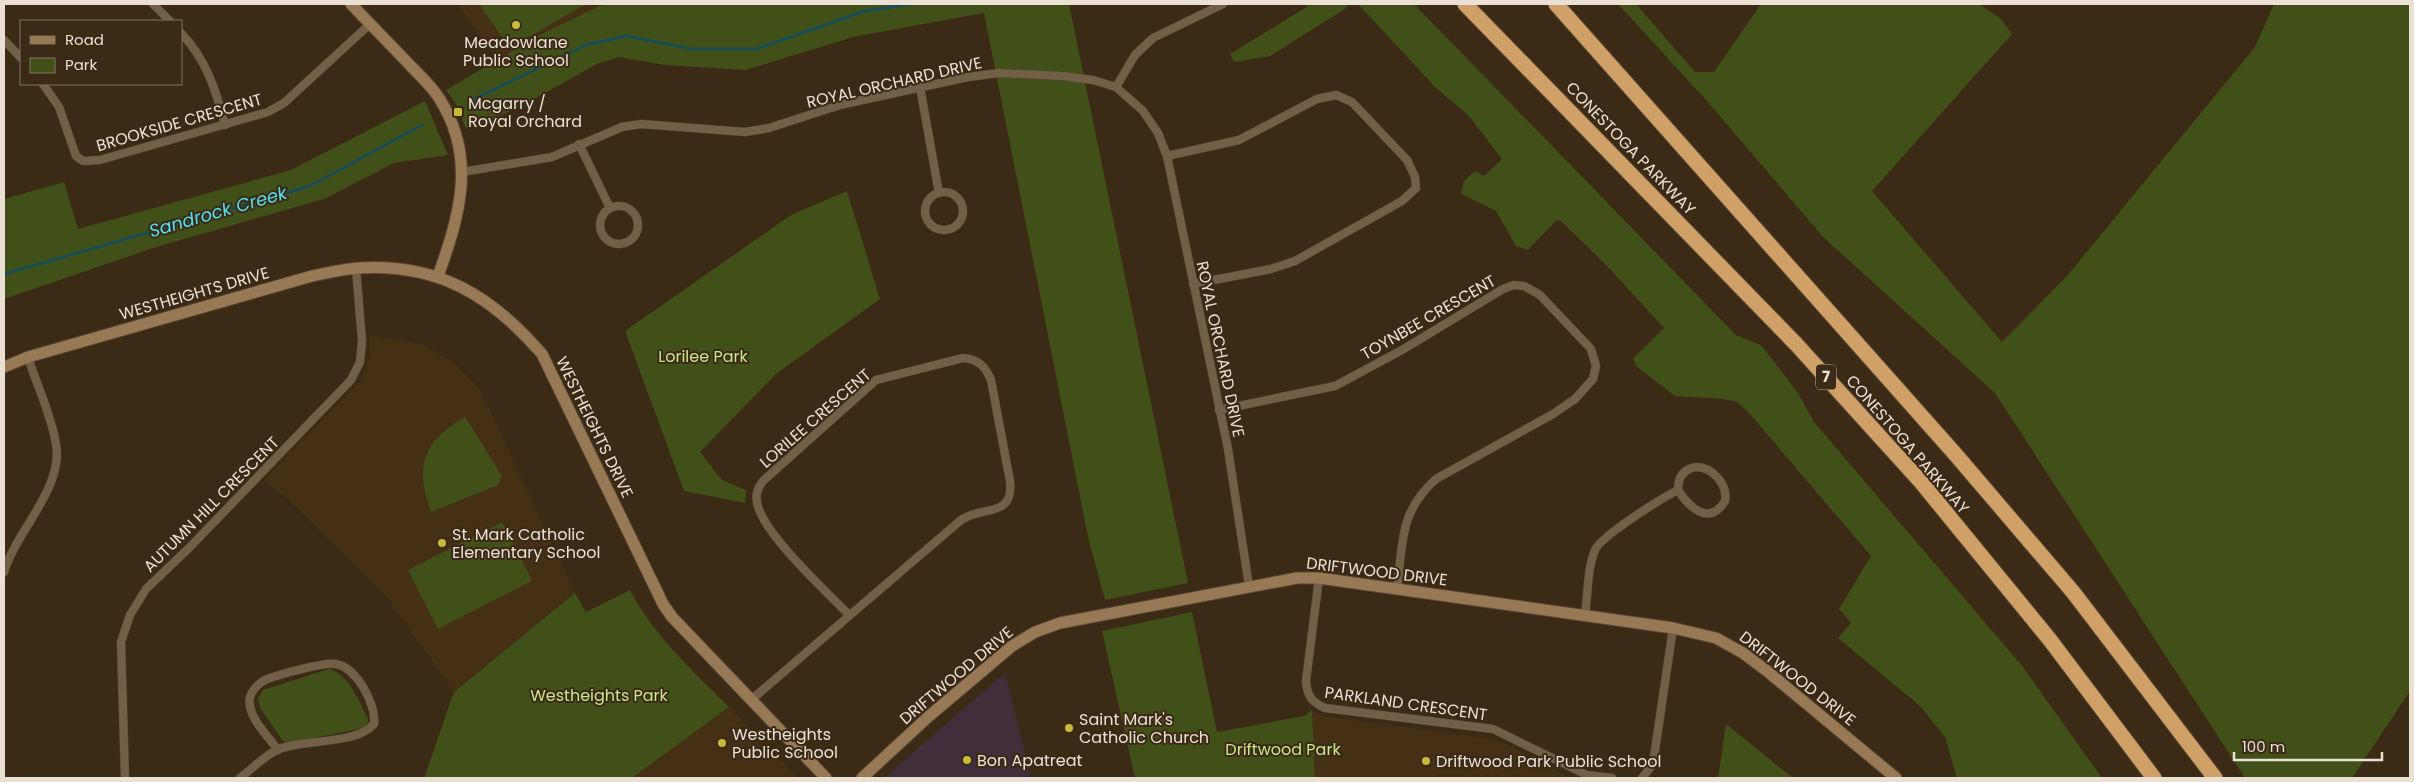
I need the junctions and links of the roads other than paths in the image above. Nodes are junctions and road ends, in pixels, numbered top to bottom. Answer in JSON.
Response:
{"nodes":[{"id":1,"x":154,"y":4,"type":"edge"},
{"id":2,"x":351,"y":4,"type":"edge"},
{"id":3,"x":1224,"y":4,"type":"edge"},
{"id":4,"x":1465,"y":4,"type":"edge"},
{"id":5,"x":1556,"y":4,"type":"edge"},
{"id":6,"x":169,"y":20,"type":"edge"},
{"id":7,"x":370,"y":24,"type":"junction"},
{"id":8,"x":182,"y":33,"type":"edge"},
{"id":9,"x":4,"y":40,"type":"edge"},
{"id":10,"x":20,"y":57,"type":"edge"},
{"id":11,"x":44,"y":85,"type":"edge"},
{"id":12,"x":920,"y":87,"type":"junction"},
{"id":13,"x":1116,"y":87,"type":"junction"},
{"id":14,"x":224,"y":125,"type":"junction"},
{"id":15,"x":579,"y":144,"type":"junction"},
{"id":16,"x":1167,"y":156,"type":"junction"},
{"id":17,"x":462,"y":172,"type":"junction"},
{"id":18,"x":939,"y":193,"type":"junction"},
{"id":19,"x":610,"y":208,"type":"junction"},
{"id":20,"x":356,"y":268,"type":"junction"},
{"id":21,"x":438,"y":276,"type":"junction"},
{"id":22,"x":1193,"y":284,"type":"junction"},
{"id":23,"x":28,"y":357,"type":"junction"},
{"id":24,"x":4,"y":367,"type":"edge"},
{"id":25,"x":1219,"y":410,"type":"junction"},
{"id":26,"x":1678,"y":490,"type":"junction"},
{"id":27,"x":4,"y":572,"type":"edge"},
{"id":28,"x":1319,"y":578,"type":"junction"},
{"id":29,"x":1248,"y":586,"type":"junction"},
{"id":30,"x":1397,"y":588,"type":"junction"},
{"id":31,"x":849,"y":615,"type":"junction"},
{"id":32,"x":1585,"y":615,"type":"junction"},
{"id":33,"x":1673,"y":628,"type":"junction"},
{"id":34,"x":751,"y":700,"type":"junction"},
{"id":35,"x":278,"y":750,"type":"junction"},
{"id":36,"x":125,"y":778,"type":"edge"},
{"id":37,"x":240,"y":778,"type":"edge"},
{"id":38,"x":826,"y":778,"type":"edge"},
{"id":39,"x":862,"y":778,"type":"edge"},
{"id":40,"x":1612,"y":778,"type":"edge"},
{"id":41,"x":1642,"y":778,"type":"edge"},
{"id":42,"x":1896,"y":778,"type":"edge"},
{"id":43,"x":2154,"y":778,"type":"edge"},
{"id":44,"x":2214,"y":778,"type":"edge"}],
"edges":[{"from":1,"to":6,"type":"street"},
{"from":2,"to":7,"type":"street"},
{"from":3,"to":13,"type":"street"},
{"from":4,"to":43,"type":"highway","name":"CONESTOGA PARKWAY","number":"7"},
{"from":5,"to":44,"type":"highway","name":"CONESTOGA PARKWAY"},
{"from":7,"to":14,"type":"street","name":"BROOKSIDE CRESCENT"},
{"from":7,"to":17,"type":"street"},
{"from":8,"to":14,"type":"street"},
{"from":9,"to":10,"type":"street"},
{"from":11,"to":14,"type":"street","name":"BROOKSIDE CRESCENT"},
{"from":12,"to":13,"type":"street","name":"ROYAL ORCHARD DRIVE"},
{"from":12,"to":15,"type":"street","name":"ROYAL ORCHARD DRIVE"},
{"from":12,"to":18,"type":"street"},
{"from":13,"to":16,"type":"street","name":"ROYAL ORCHARD DRIVE"},
{"from":15,"to":17,"type":"street","name":"ROYAL ORCHARD DRIVE"},
{"from":15,"to":19,"type":"street"},
{"from":16,"to":22,"type":"street","name":"ROYAL ORCHARD DRIVE"},
{"from":16,"to":22,"type":"street"},
{"from":17,"to":21,"type":"street"},
{"from":18,"to":18,"type":"street"},
{"from":19,"to":19,"type":"street"},
{"from":20,"to":21,"type":"street","name":"WESTHEIGHTS DRIVE"},
{"from":20,"to":23,"type":"street","name":"WESTHEIGHTS DRIVE"},
{"from":20,"to":36,"type":"street","name":"AUTUMN HILL CRESCENT"},
{"from":21,"to":34,"type":"street","name":"WESTHEIGHTS DRIVE"},
{"from":22,"to":25,"type":"street","name":"ROYAL ORCHARD DRIVE"},
{"from":23,"to":24,"type":"street","name":"WESTHEIGHTS DRIVE"},
{"from":23,"to":27,"type":"street"},
{"from":25,"to":29,"type":"street","name":"ROYAL ORCHARD DRIVE"},
{"from":25,"to":30,"type":"street","name":"TOYNBEE CRESCENT"},
{"from":26,"to":26,"type":"street"},
{"from":26,"to":32,"type":"street"},
{"from":28,"to":29,"type":"street","name":"DRIFTWOOD DRIVE"},
{"from":28,"to":30,"type":"street","name":"DRIFTWOOD DRIVE"},
{"from":28,"to":40,"type":"street","name":"PARKLAND CRESCENT"},
{"from":29,"to":39,"type":"street","name":"DRIFTWOOD DRIVE"},
{"from":30,"to":32,"type":"street","name":"DRIFTWOOD DRIVE"},
{"from":31,"to":31,"type":"street","name":"LORILEE CRESCENT"},
{"from":31,"to":34,"type":"street","name":"LORILEE CRESCENT"},
{"from":32,"to":33,"type":"street","name":"DRIFTWOOD DRIVE"},
{"from":33,"to":41,"type":"street"},
{"from":33,"to":42,"type":"street","name":"DRIFTWOOD DRIVE"},
{"from":34,"to":38,"type":"street","name":"WESTHEIGHTS DRIVE"},
{"from":35,"to":35,"type":"street"},
{"from":35,"to":37,"type":"street"}]}
